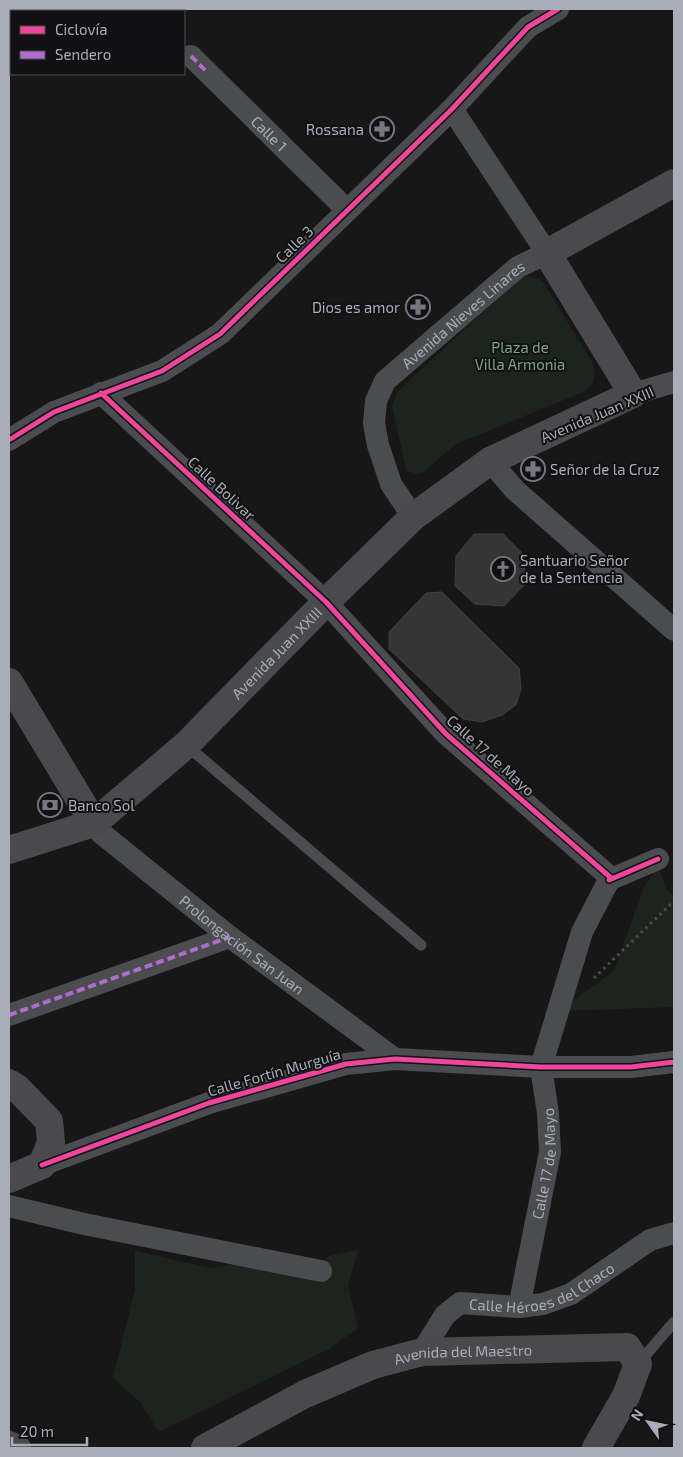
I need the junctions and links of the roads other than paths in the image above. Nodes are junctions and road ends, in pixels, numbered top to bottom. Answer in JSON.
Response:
{"nodes":[{"id":1,"x":558,"y":9,"type":"edge"},
{"id":2,"x":199,"y":64,"type":"dead end"},
{"id":3,"x":452,"y":109,"type":"junction"},
{"id":4,"x":674,"y":183,"type":"edge"},
{"id":5,"x":347,"y":210,"type":"junction"},
{"id":6,"x":547,"y":253,"type":"junction"},
{"id":7,"x":674,"y":382,"type":"edge"},
{"id":8,"x":101,"y":393,"type":"junction"},
{"id":9,"x":633,"y":394,"type":"junction"},
{"id":10,"x":9,"y":440,"type":"edge"},
{"id":11,"x":490,"y":461,"type":"junction"},
{"id":12,"x":413,"y":516,"type":"junction"},
{"id":13,"x":326,"y":602,"type":"junction"},
{"id":14,"x":674,"y":630,"type":"edge"},
{"id":15,"x":9,"y":682,"type":"edge"},
{"id":16,"x":186,"y":745,"type":"junction"},
{"id":17,"x":94,"y":823,"type":"junction"},
{"id":18,"x":9,"y":850,"type":"edge"},
{"id":19,"x":658,"y":859,"type":"dead end"},
{"id":20,"x":609,"y":880,"type":"junction"},
{"id":21,"x":230,"y":937,"type":"junction"},
{"id":22,"x":421,"y":945,"type":"dead end"},
{"id":23,"x":9,"y":1015,"type":"edge"},
{"id":24,"x":396,"y":1059,"type":"junction"},
{"id":25,"x":674,"y":1062,"type":"edge"},
{"id":26,"x":541,"y":1067,"type":"junction"},
{"id":27,"x":9,"y":1083,"type":"edge"},
{"id":28,"x":42,"y":1166,"type":"junction"},
{"id":29,"x":9,"y":1178,"type":"edge"},
{"id":30,"x":9,"y":1206,"type":"edge"},
{"id":31,"x":674,"y":1233,"type":"edge"},
{"id":32,"x":321,"y":1271,"type":"dead end"},
{"id":33,"x":519,"y":1307,"type":"junction"},
{"id":34,"x":674,"y":1322,"type":"edge"},
{"id":35,"x":422,"y":1352,"type":"junction"},
{"id":36,"x":638,"y":1364,"type":"junction"},
{"id":37,"x":9,"y":1446,"type":"edge"},
{"id":38,"x":17,"y":1448,"type":"edge"},
{"id":39,"x":205,"y":1448,"type":"edge"},
{"id":40,"x":596,"y":1448,"type":"edge"}],
"edges":[{"from":1,"to":3,"type":"street","name":"Calle 3"},
{"from":2,"to":5,"type":"street","name":"Calle 1"},
{"from":3,"to":5,"type":"street","name":"Calle 3"},
{"from":3,"to":6,"type":"street"},
{"from":4,"to":6,"type":"main road","name":"Avenida Nieves Linares"},
{"from":5,"to":8,"type":"street","name":"Calle 3"},
{"from":6,"to":9,"type":"main road"},
{"from":6,"to":12,"type":"street","name":"Avenida Nieves Linares"},
{"from":7,"to":9,"type":"street","name":"Avenida Juan XXIII"},
{"from":8,"to":10,"type":"street","name":"Calle 3"},
{"from":8,"to":13,"type":"street","name":"Calle Bolivar"},
{"from":9,"to":11,"type":"main road","name":"Avenida Juan XXIII"},
{"from":11,"to":12,"type":"main road","name":"Avenida Juan XXIII"},
{"from":11,"to":14,"type":"street"},
{"from":12,"to":13,"type":"main road","name":"Avenida Juan XXIII"},
{"from":13,"to":16,"type":"main road","name":"Avenida Juan XXIII"},
{"from":13,"to":20,"type":"street","name":"Calle 17 de Mayo"},
{"from":15,"to":17,"type":"main road"},
{"from":16,"to":17,"type":"main road","name":"Avenida Juan XXIII"},
{"from":16,"to":22,"type":"lane"},
{"from":17,"to":18,"type":"main road","name":"Avenida Juan XXIII"},
{"from":17,"to":21,"type":"street","name":"Prolongación San Juan"},
{"from":19,"to":20,"type":"street"},
{"from":20,"to":26,"type":"street","name":"Calle 17 de Mayo"},
{"from":21,"to":23,"type":"street"},
{"from":21,"to":24,"type":"street","name":"Prolongación San Juan"},
{"from":24,"to":26,"type":"street","name":"Calle Fortín Murguía"},
{"from":24,"to":28,"type":"street","name":"Calle Fortín Murguía"},
{"from":25,"to":26,"type":"street","name":"Calle Fortín Murguía"},
{"from":26,"to":33,"type":"street","name":"Calle 17 de Mayo"},
{"from":27,"to":28,"type":"main road"},
{"from":28,"to":29,"type":"main road"},
{"from":30,"to":32,"type":"street"},
{"from":31,"to":33,"type":"street","name":"Calle Héroes del Chaco"},
{"from":33,"to":35,"type":"street","name":"Calle Héroes del Chaco"},
{"from":34,"to":36,"type":"lane"},
{"from":35,"to":36,"type":"main road","name":"Avenida del Maestro"},
{"from":35,"to":39,"type":"main road","name":"Avenida del Maestro"},
{"from":36,"to":40,"type":"main road"},
{"from":37,"to":38,"type":"main road"}]}
